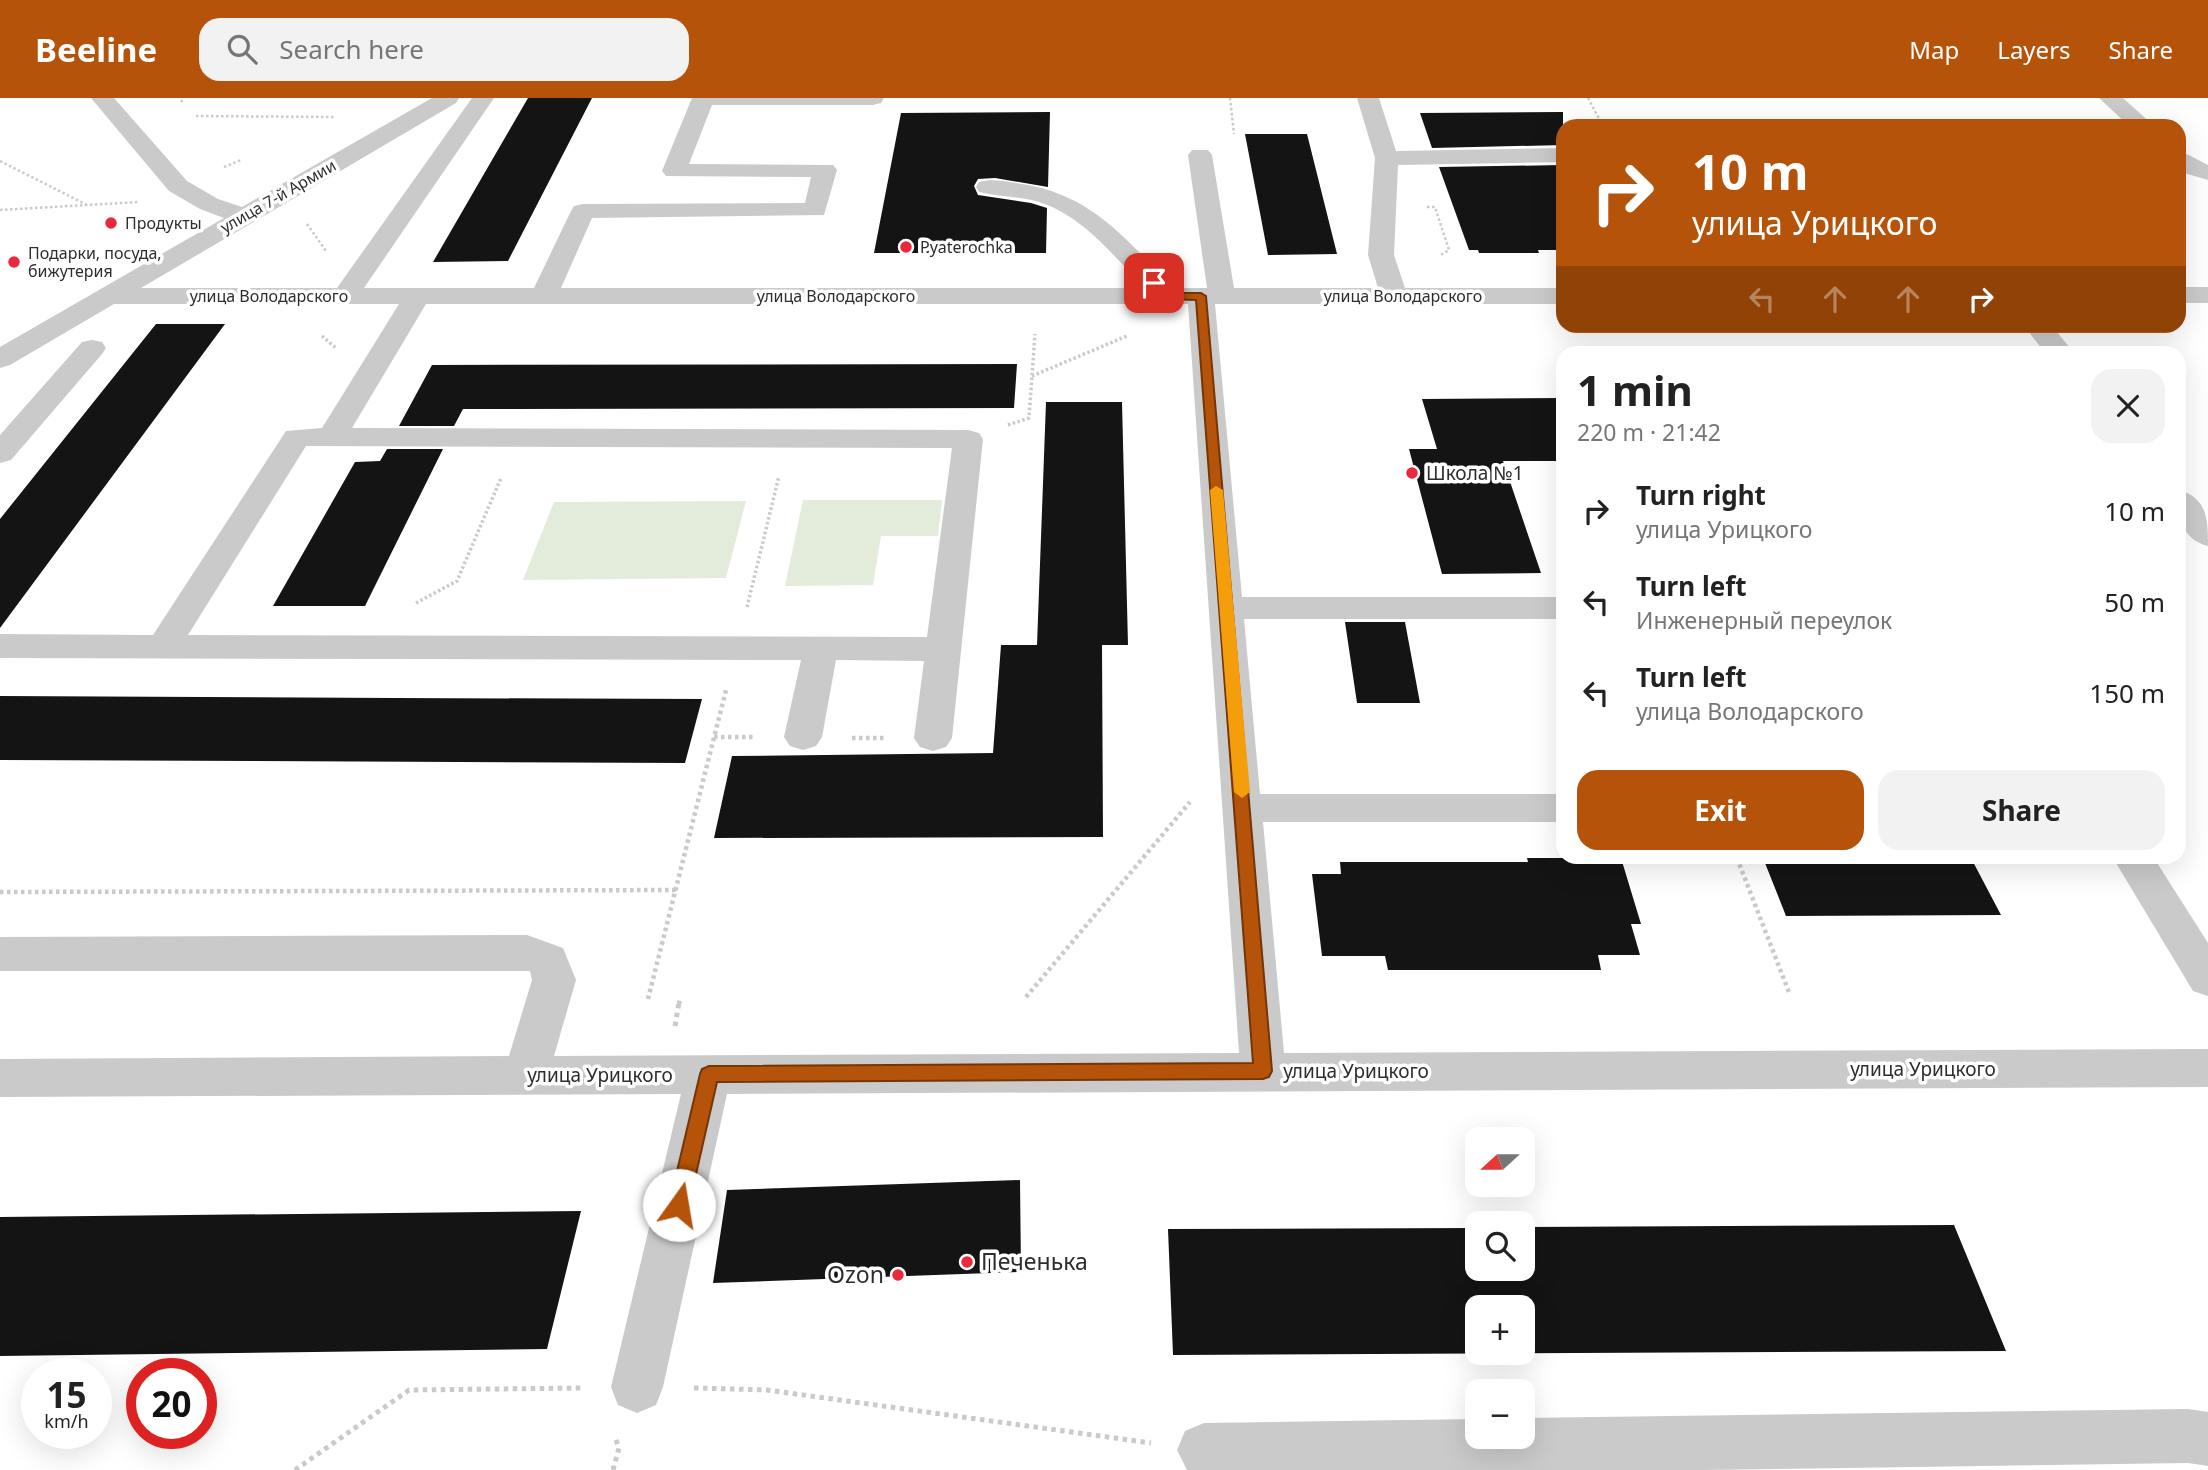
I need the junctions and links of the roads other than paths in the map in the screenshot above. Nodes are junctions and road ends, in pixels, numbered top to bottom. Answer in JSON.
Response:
{"nodes":[{"id":1,"x":102,"y":98,"type":"edge"},
{"id":2,"x":448,"y":98,"type":"edge"},
{"id":3,"x":483,"y":98,"type":"edge"},
{"id":4,"x":703,"y":98,"type":"edge"},
{"id":5,"x":710,"y":98,"type":"edge"},
{"id":6,"x":873,"y":98,"type":"edge"},
{"id":7,"x":1368,"y":98,"type":"edge"},
{"id":8,"x":2110,"y":98,"type":"edge"},
{"id":9,"x":2135,"y":119,"type":"edge"},
{"id":10,"x":1200,"y":155,"type":"dead end"},
{"id":11,"x":1556,"y":155,"type":"edge"},
{"id":12,"x":1387,"y":158,"type":"junction"},
{"id":13,"x":2186,"y":163,"type":"edge"},
{"id":14,"x":2208,"y":173,"type":"edge"},
{"id":15,"x":988,"y":187,"type":"dead end"},
{"id":16,"x":243,"y":216,"type":"junction"},
{"id":17,"x":418,"y":295,"type":"junction"},
{"id":18,"x":544,"y":295,"type":"junction"},
{"id":19,"x":2186,"y":295,"type":"edge"},
{"id":20,"x":2208,"y":295,"type":"edge"},
{"id":21,"x":109,"y":296,"type":"junction"},
{"id":22,"x":345,"y":296,"type":"junction"},
{"id":23,"x":1394,"y":296,"type":"junction"},
{"id":24,"x":1556,"y":296,"type":"edge"},
{"id":25,"x":1197,"y":297,"type":"junction"},
{"id":26,"x":92,"y":348,"type":"dead end"},
{"id":27,"x":0,"y":359,"type":"edge"},
{"id":28,"x":331,"y":438,"type":"junction"},
{"id":29,"x":0,"y":454,"type":"edge"},
{"id":30,"x":2186,"y":509,"type":"edge"},
{"id":31,"x":2208,"y":536,"type":"edge"},
{"id":32,"x":1226,"y":608,"type":"junction"},
{"id":33,"x":1556,"y":608,"type":"edge"},
{"id":34,"x":0,"y":646,"type":"edge"},
{"id":35,"x":164,"y":646,"type":"junction"},
{"id":36,"x":821,"y":648,"type":"junction"},
{"id":37,"x":943,"y":649,"type":"junction"},
{"id":38,"x":803,"y":737,"type":"dead end"},
{"id":39,"x":933,"y":738,"type":"dead end"},
{"id":40,"x":1243,"y":808,"type":"junction"},
{"id":41,"x":1556,"y":808,"type":"edge"},
{"id":42,"x":2137,"y":864,"type":"edge"},
{"id":43,"x":0,"y":954,"type":"edge"},
{"id":44,"x":2208,"y":979,"type":"edge"},
{"id":45,"x":2208,"y":1068,"type":"edge"},
{"id":46,"x":1263,"y":1071,"type":"junction"},
{"id":47,"x":709,"y":1074,"type":"junction"},
{"id":48,"x":526,"y":1075,"type":"junction"},
{"id":49,"x":0,"y":1077,"type":"edge"},
{"id":50,"x":637,"y":1387,"type":"road end"},
{"id":51,"x":2199,"y":1448,"type":"edge"},
{"id":52,"x":1203,"y":1450,"type":"road end"},
{"id":53,"x":1290,"y":1460,"type":"edge"}],
"edges":[{"from":1,"to":16,"type":"street"},
{"from":2,"to":16,"type":"street","name":"улица 7-й Армии"},
{"from":3,"to":22,"type":"street"},
{"from":4,"to":18,"type":"street"},
{"from":5,"to":6,"type":"street"},
{"from":7,"to":12,"type":"street"},
{"from":8,"to":9,"type":"street"},
{"from":10,"to":25,"type":"street"},
{"from":11,"to":12,"type":"street"},
{"from":12,"to":23,"type":"street"},
{"from":13,"to":14,"type":"street"},
{"from":15,"to":25,"type":"street"},
{"from":16,"to":21,"type":"street","name":"улица 7-й Армии"},
{"from":17,"to":18,"type":"street","name":"улица Володарского"},
{"from":17,"to":22,"type":"street","name":"улица Володарского"},
{"from":17,"to":28,"type":"street"},
{"from":18,"to":25,"type":"street","name":"улица Володарского"},
{"from":19,"to":20,"type":"street"},
{"from":21,"to":22,"type":"street","name":"улица Володарского"},
{"from":21,"to":27,"type":"street","name":"улица 7-й Армии"},
{"from":23,"to":24,"type":"street","name":"улица Володарского"},
{"from":23,"to":25,"type":"street","name":"улица Володарского"},
{"from":25,"to":32,"type":"street"},
{"from":26,"to":29,"type":"street"},
{"from":28,"to":35,"type":"street"},
{"from":28,"to":37,"type":"street"},
{"from":30,"to":31,"type":"street"},
{"from":32,"to":33,"type":"street"},
{"from":32,"to":40,"type":"street"},
{"from":34,"to":35,"type":"street"},
{"from":35,"to":36,"type":"street"},
{"from":36,"to":37,"type":"street"},
{"from":36,"to":38,"type":"street"},
{"from":37,"to":39,"type":"street"},
{"from":40,"to":41,"type":"street"},
{"from":40,"to":46,"type":"street"},
{"from":42,"to":44,"type":"street"},
{"from":43,"to":48,"type":"street"},
{"from":45,"to":46,"type":"street","name":"улица Урицкого"},
{"from":46,"to":47,"type":"street","name":"улица Урицкого"},
{"from":47,"to":48,"type":"street","name":"улица Урицкого"},
{"from":47,"to":50,"type":"street"},
{"from":48,"to":49,"type":"street","name":"улица Урицкого"},
{"from":51,"to":53,"type":"street"},
{"from":52,"to":53,"type":"street"}]}
